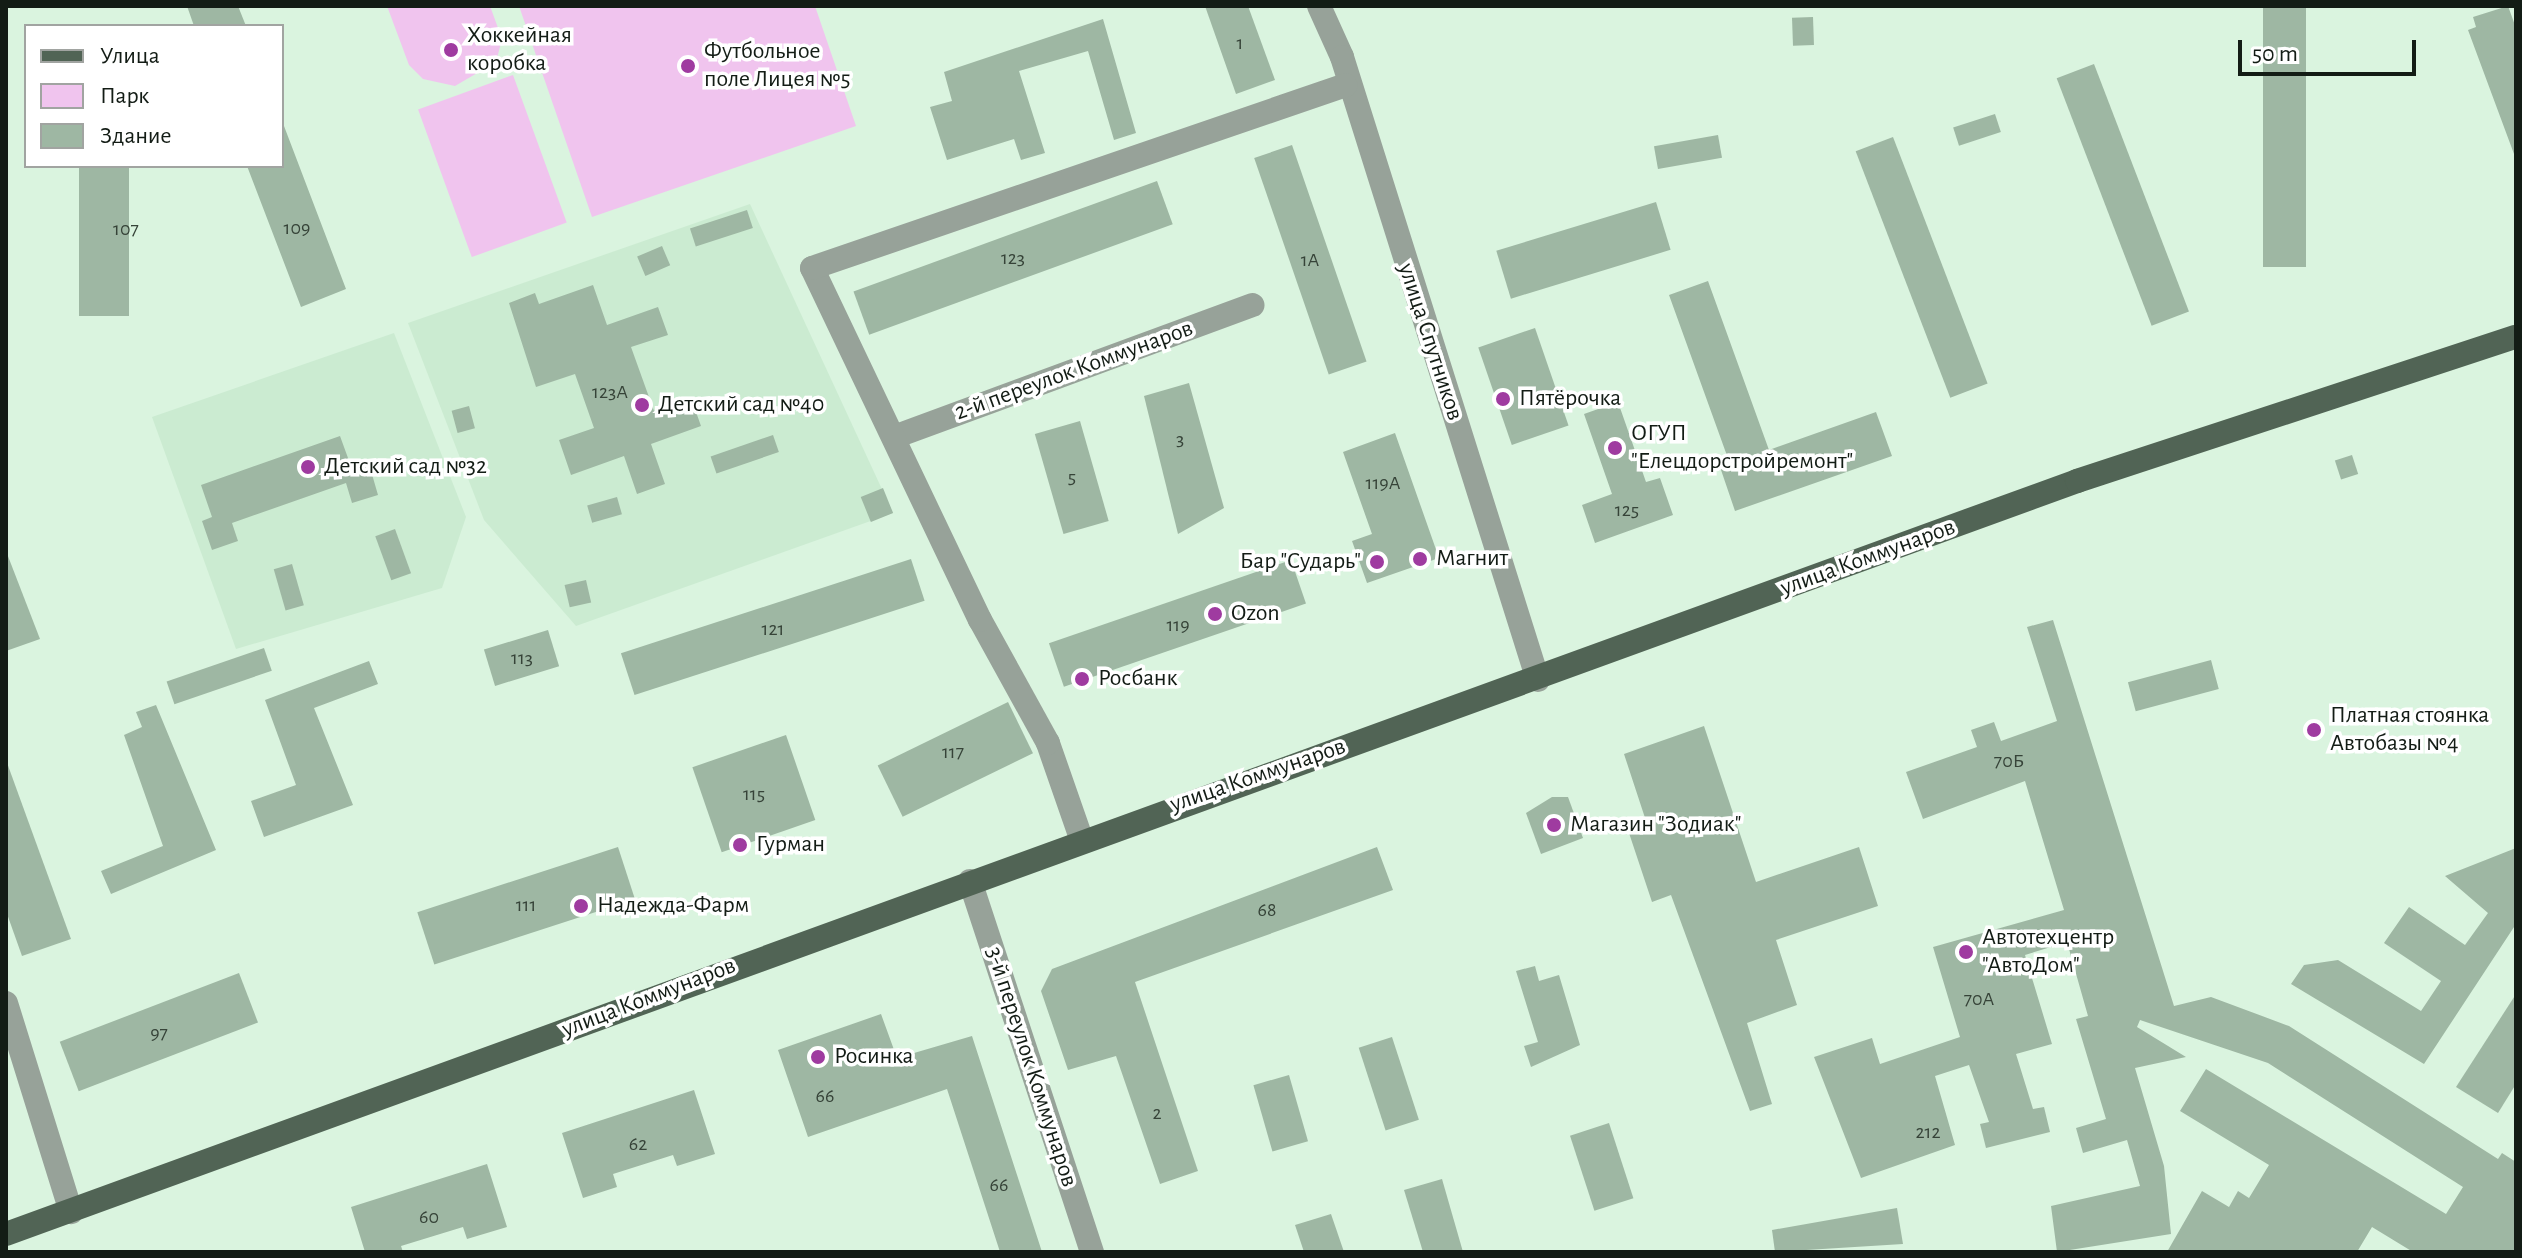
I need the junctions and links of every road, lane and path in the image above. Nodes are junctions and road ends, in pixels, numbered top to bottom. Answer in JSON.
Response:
{"nodes":[{"id":1,"x":1319,"y":6,"type":"edge"},
{"id":2,"x":1346,"y":85,"type":"junction"},
{"id":3,"x":1253,"y":305,"type":"dead end"},
{"id":4,"x":2516,"y":337,"type":"edge"},
{"id":5,"x":894,"y":437,"type":"junction"},
{"id":6,"x":1538,"y":680,"type":"junction"},
{"id":7,"x":1081,"y":838,"type":"junction"},
{"id":8,"x":970,"y":881,"type":"junction"},
{"id":9,"x":6,"y":1003,"type":"edge"},
{"id":10,"x":71,"y":1212,"type":"junction"},
{"id":11,"x":6,"y":1234,"type":"edge"},
{"id":12,"x":1092,"y":1252,"type":"edge"}],
"edges":[{"from":1,"to":2,"type":"street","name":"улица Спутников"},
{"from":2,"to":5,"type":"street"},
{"from":2,"to":6,"type":"street","name":"улица Спутников"},
{"from":3,"to":5,"type":"street","name":"2-й переулок Коммунаров"},
{"from":4,"to":6,"type":"main road","name":"улица Коммунаров"},
{"from":5,"to":7,"type":"street"},
{"from":6,"to":7,"type":"main road","name":"улица Коммунаров"},
{"from":7,"to":8,"type":"main road","name":"улица Коммунаров"},
{"from":8,"to":10,"type":"main road","name":"улица Коммунаров"},
{"from":8,"to":12,"type":"street","name":"3-й переулок Коммунаров"},
{"from":9,"to":10,"type":"street"},
{"from":10,"to":11,"type":"main road","name":"улица Коммунаров"}]}
